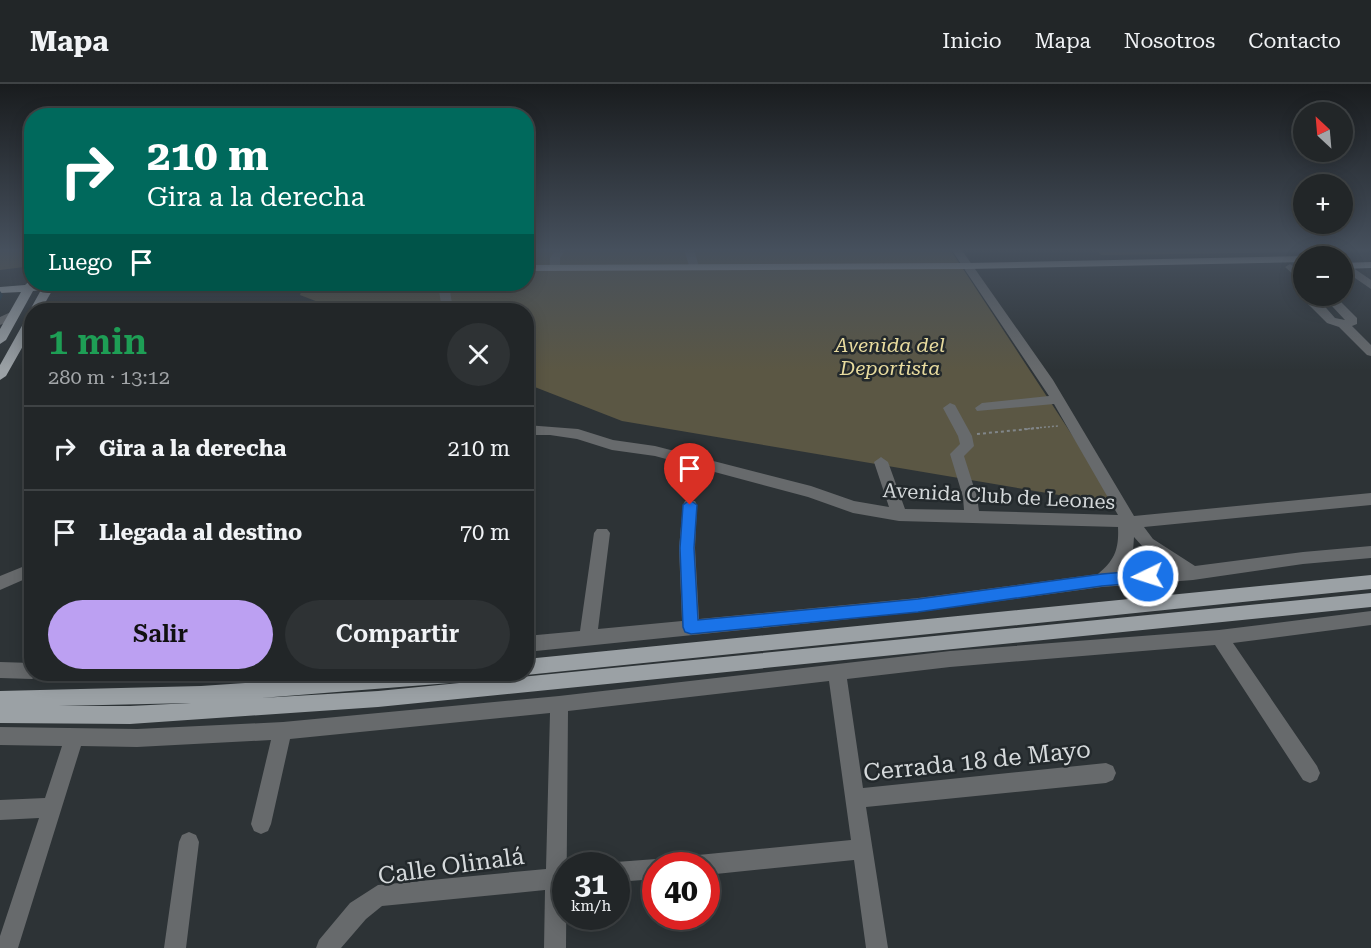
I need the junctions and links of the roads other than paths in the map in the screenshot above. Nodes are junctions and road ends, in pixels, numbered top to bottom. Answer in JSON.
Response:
{"nodes":[{"id":1,"x":983,"y":289,"type":"edge"},
{"id":2,"x":25,"y":291,"type":"edge"},
{"id":3,"x":445,"y":291,"type":"edge"},
{"id":4,"x":450,"y":291,"type":"edge"},
{"id":5,"x":447,"y":296,"type":"junction"},
{"id":6,"x":448,"y":303,"type":"edge"},
{"id":7,"x":1316,"y":306,"type":"edge"},
{"id":8,"x":1339,"y":306,"type":"edge"},
{"id":9,"x":13,"y":315,"type":"junction"},
{"id":10,"x":0,"y":321,"type":"edge"},
{"id":11,"x":1343,"y":324,"type":"junction"},
{"id":12,"x":24,"y":332,"type":"edge"},
{"id":13,"x":0,"y":340,"type":"edge"},
{"id":14,"x":1371,"y":352,"type":"edge"},
{"id":15,"x":0,"y":376,"type":"edge"},
{"id":16,"x":1057,"y":399,"type":"junction"},
{"id":17,"x":950,"y":408,"type":"dead end"},
{"id":18,"x":982,"y":408,"type":"dead end"},
{"id":19,"x":534,"y":430,"type":"edge"},
{"id":20,"x":881,"y":462,"type":"dead end"},
{"id":21,"x":1371,"y":499,"type":"edge"},
{"id":22,"x":690,"y":505,"type":"dead end"},
{"id":23,"x":899,"y":515,"type":"junction"},
{"id":24,"x":972,"y":516,"type":"junction"},
{"id":25,"x":1128,"y":520,"type":"junction"},
{"id":26,"x":602,"y":533,"type":"dead end"},
{"id":27,"x":1371,"y":552,"type":"edge"},
{"id":28,"x":24,"y":572,"type":"edge"},
{"id":29,"x":1193,"y":573,"type":"junction"},
{"id":30,"x":1102,"y":580,"type":"junction"},
{"id":31,"x":1371,"y":582,"type":"edge"},
{"id":32,"x":0,"y":583,"type":"edge"},
{"id":33,"x":1371,"y":600,"type":"edge"},
{"id":34,"x":1371,"y":618,"type":"edge"},
{"id":35,"x":691,"y":627,"type":"junction"},
{"id":36,"x":1219,"y":637,"type":"junction"},
{"id":37,"x":588,"y":638,"type":"junction"},
{"id":38,"x":534,"y":643,"type":"edge"},
{"id":39,"x":534,"y":666,"type":"edge"},
{"id":40,"x":0,"y":670,"type":"edge"},
{"id":41,"x":24,"y":671,"type":"edge"},
{"id":42,"x":837,"y":673,"type":"junction"},
{"id":43,"x":389,"y":681,"type":"edge"},
{"id":44,"x":0,"y":699,"type":"edge"},
{"id":45,"x":559,"y":704,"type":"junction"},
{"id":46,"x":0,"y":714,"type":"edge"},
{"id":47,"x":283,"y":730,"type":"junction"},
{"id":48,"x":0,"y":736,"type":"edge"},
{"id":49,"x":74,"y":738,"type":"junction"},
{"id":50,"x":1106,"y":773,"type":"dead end"},
{"id":51,"x":1310,"y":773,"type":"dead end"},
{"id":52,"x":854,"y":799,"type":"junction"},
{"id":53,"x":52,"y":807,"type":"junction"},
{"id":54,"x":0,"y":810,"type":"edge"},
{"id":55,"x":261,"y":824,"type":"dead end"},
{"id":56,"x":189,"y":842,"type":"dead end"},
{"id":57,"x":863,"y":849,"type":"junction"},
{"id":58,"x":561,"y":852,"type":"edge"},
{"id":59,"x":720,"y":863,"type":"edge"},
{"id":60,"x":552,"y":878,"type":"edge"},
{"id":61,"x":557,"y":930,"type":"edge"},
{"id":62,"x":7,"y":948,"type":"edge"},
{"id":63,"x":175,"y":948,"type":"edge"},
{"id":64,"x":327,"y":948,"type":"edge"},
{"id":65,"x":555,"y":948,"type":"edge"},
{"id":66,"x":877,"y":948,"type":"edge"}],
"edges":[{"from":1,"to":16,"type":"street"},
{"from":2,"to":9,"type":"main road"},
{"from":3,"to":5,"type":"street"},
{"from":4,"to":5,"type":"street"},
{"from":5,"to":6,"type":"street"},
{"from":7,"to":11,"type":"street"},
{"from":8,"to":11,"type":"street"},
{"from":9,"to":10,"type":"street"},
{"from":9,"to":13,"type":"main road"},
{"from":11,"to":14,"type":"street"},
{"from":12,"to":15,"type":"main road"},
{"from":16,"to":18,"type":"street"},
{"from":16,"to":25,"type":"street"},
{"from":17,"to":24,"type":"street"},
{"from":19,"to":23,"type":"street","name":"Avenida Club de Leones"},
{"from":20,"to":23,"type":"street"},
{"from":21,"to":25,"type":"street","name":"Avenida Club de Leones"},
{"from":22,"to":35,"type":"street"},
{"from":23,"to":24,"type":"street","name":"Avenida Club de Leones"},
{"from":24,"to":25,"type":"street","name":"Avenida Club de Leones"},
{"from":25,"to":29,"type":"street"},
{"from":25,"to":30,"type":"street"},
{"from":26,"to":37,"type":"street"},
{"from":27,"to":29,"type":"street"},
{"from":28,"to":32,"type":"street"},
{"from":29,"to":30,"type":"street"},
{"from":30,"to":35,"type":"street"},
{"from":31,"to":39,"type":"main road"},
{"from":33,"to":46,"type":"main road"},
{"from":34,"to":36,"type":"street"},
{"from":35,"to":37,"type":"street"},
{"from":36,"to":42,"type":"street"},
{"from":36,"to":51,"type":"street"},
{"from":37,"to":38,"type":"street"},
{"from":40,"to":41,"type":"street"},
{"from":42,"to":45,"type":"street"},
{"from":42,"to":52,"type":"street"},
{"from":43,"to":44,"type":"main road"},
{"from":45,"to":47,"type":"street"},
{"from":45,"to":58,"type":"street"},
{"from":47,"to":49,"type":"street"},
{"from":47,"to":55,"type":"street"},
{"from":48,"to":49,"type":"street"},
{"from":49,"to":53,"type":"street"},
{"from":50,"to":52,"type":"street","name":"Cerrada 18 de Mayo"},
{"from":52,"to":57,"type":"street"},
{"from":53,"to":54,"type":"street"},
{"from":53,"to":62,"type":"street"},
{"from":56,"to":63,"type":"street"},
{"from":57,"to":59,"type":"street"},
{"from":57,"to":66,"type":"street"},
{"from":60,"to":64,"type":"street","name":"Calle Olinalá"},
{"from":61,"to":65,"type":"street"}]}
